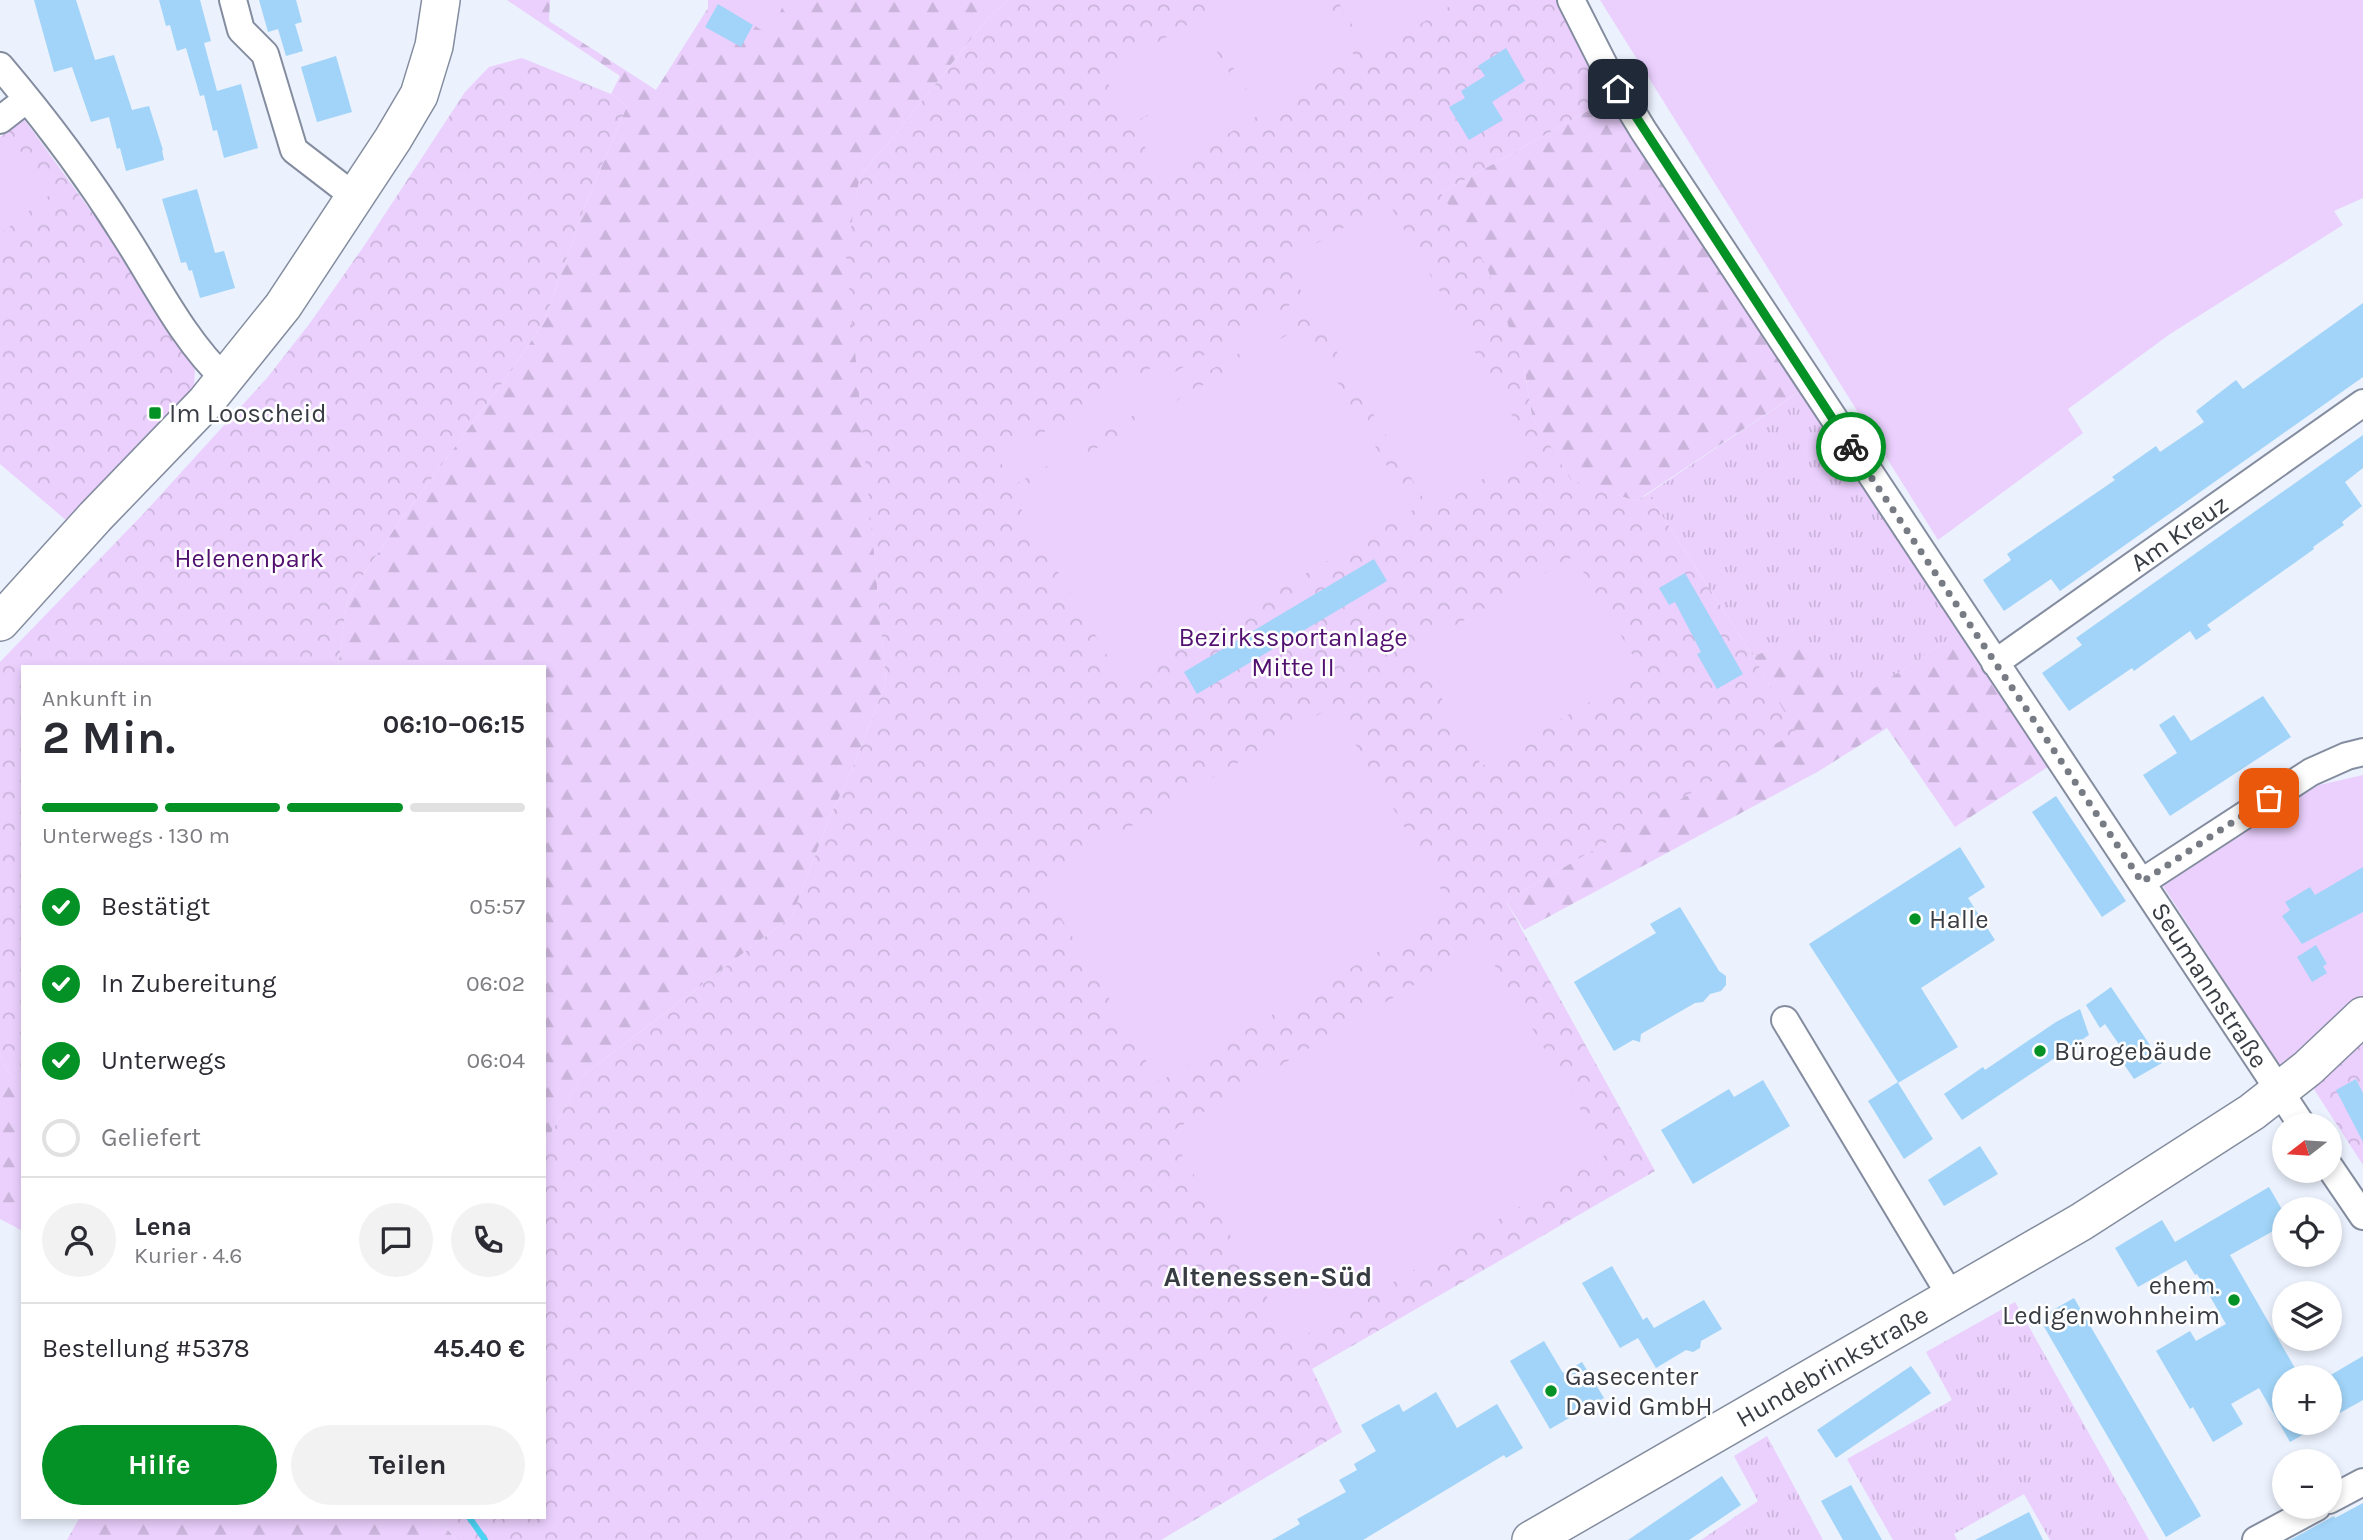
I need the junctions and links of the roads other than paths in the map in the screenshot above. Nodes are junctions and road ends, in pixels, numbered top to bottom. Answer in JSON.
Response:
{"nodes":[{"id":1,"x":233,"y":0,"type":"edge"},
{"id":2,"x":441,"y":0,"type":"edge"},
{"id":3,"x":1571,"y":0,"type":"edge"},
{"id":4,"x":0,"y":66,"type":"edge"},
{"id":5,"x":27,"y":99,"type":"junction"},
{"id":6,"x":0,"y":120,"type":"edge"},
{"id":7,"x":355,"y":197,"type":"junction"},
{"id":8,"x":225,"y":379,"type":"junction"},
{"id":9,"x":2363,"y":403,"type":"edge"},
{"id":10,"x":0,"y":622,"type":"edge"},
{"id":11,"x":1995,"y":663,"type":"junction"},
{"id":12,"x":2363,"y":752,"type":"edge"},
{"id":13,"x":2142,"y":882,"type":"junction"},
{"id":14,"x":2363,"y":1016,"type":"edge"},
{"id":15,"x":1785,"y":1020,"type":"dead end"},
{"id":16,"x":2279,"y":1092,"type":"junction"},
{"id":17,"x":2294,"y":1113,"type":"edge"},
{"id":18,"x":2341,"y":1183,"type":"edge"},
{"id":19,"x":2363,"y":1216,"type":"edge"},
{"id":20,"x":1952,"y":1298,"type":"junction"},
{"id":21,"x":2363,"y":1482,"type":"edge"},
{"id":22,"x":2342,"y":1493,"type":"edge"},
{"id":23,"x":2295,"y":1519,"type":"edge"},
{"id":24,"x":1531,"y":1540,"type":"edge"},
{"id":25,"x":2256,"y":1540,"type":"edge"}],
"edges":[{"from":1,"to":7,"type":"street"},
{"from":2,"to":7,"type":"street"},
{"from":3,"to":11,"type":"street","name":"Seumannstraße"},
{"from":4,"to":5,"type":"street"},
{"from":5,"to":6,"type":"street"},
{"from":5,"to":8,"type":"street"},
{"from":7,"to":8,"type":"street"},
{"from":8,"to":10,"type":"street"},
{"from":9,"to":11,"type":"street","name":"Am Kreuz"},
{"from":11,"to":13,"type":"street","name":"Seumannstraße"},
{"from":12,"to":13,"type":"street"},
{"from":13,"to":16,"type":"street","name":"Seumannstraße"},
{"from":14,"to":16,"type":"street","name":"Hundebrinkstraße"},
{"from":15,"to":20,"type":"street","name":"Hundebrinkstraße"},
{"from":16,"to":17,"type":"street","name":"Seumannstraße"},
{"from":16,"to":20,"type":"street","name":"Hundebrinkstraße"},
{"from":18,"to":19,"type":"street"},
{"from":20,"to":24,"type":"street","name":"Hundebrinkstraße"},
{"from":21,"to":22,"type":"street"},
{"from":23,"to":25,"type":"street"}]}
